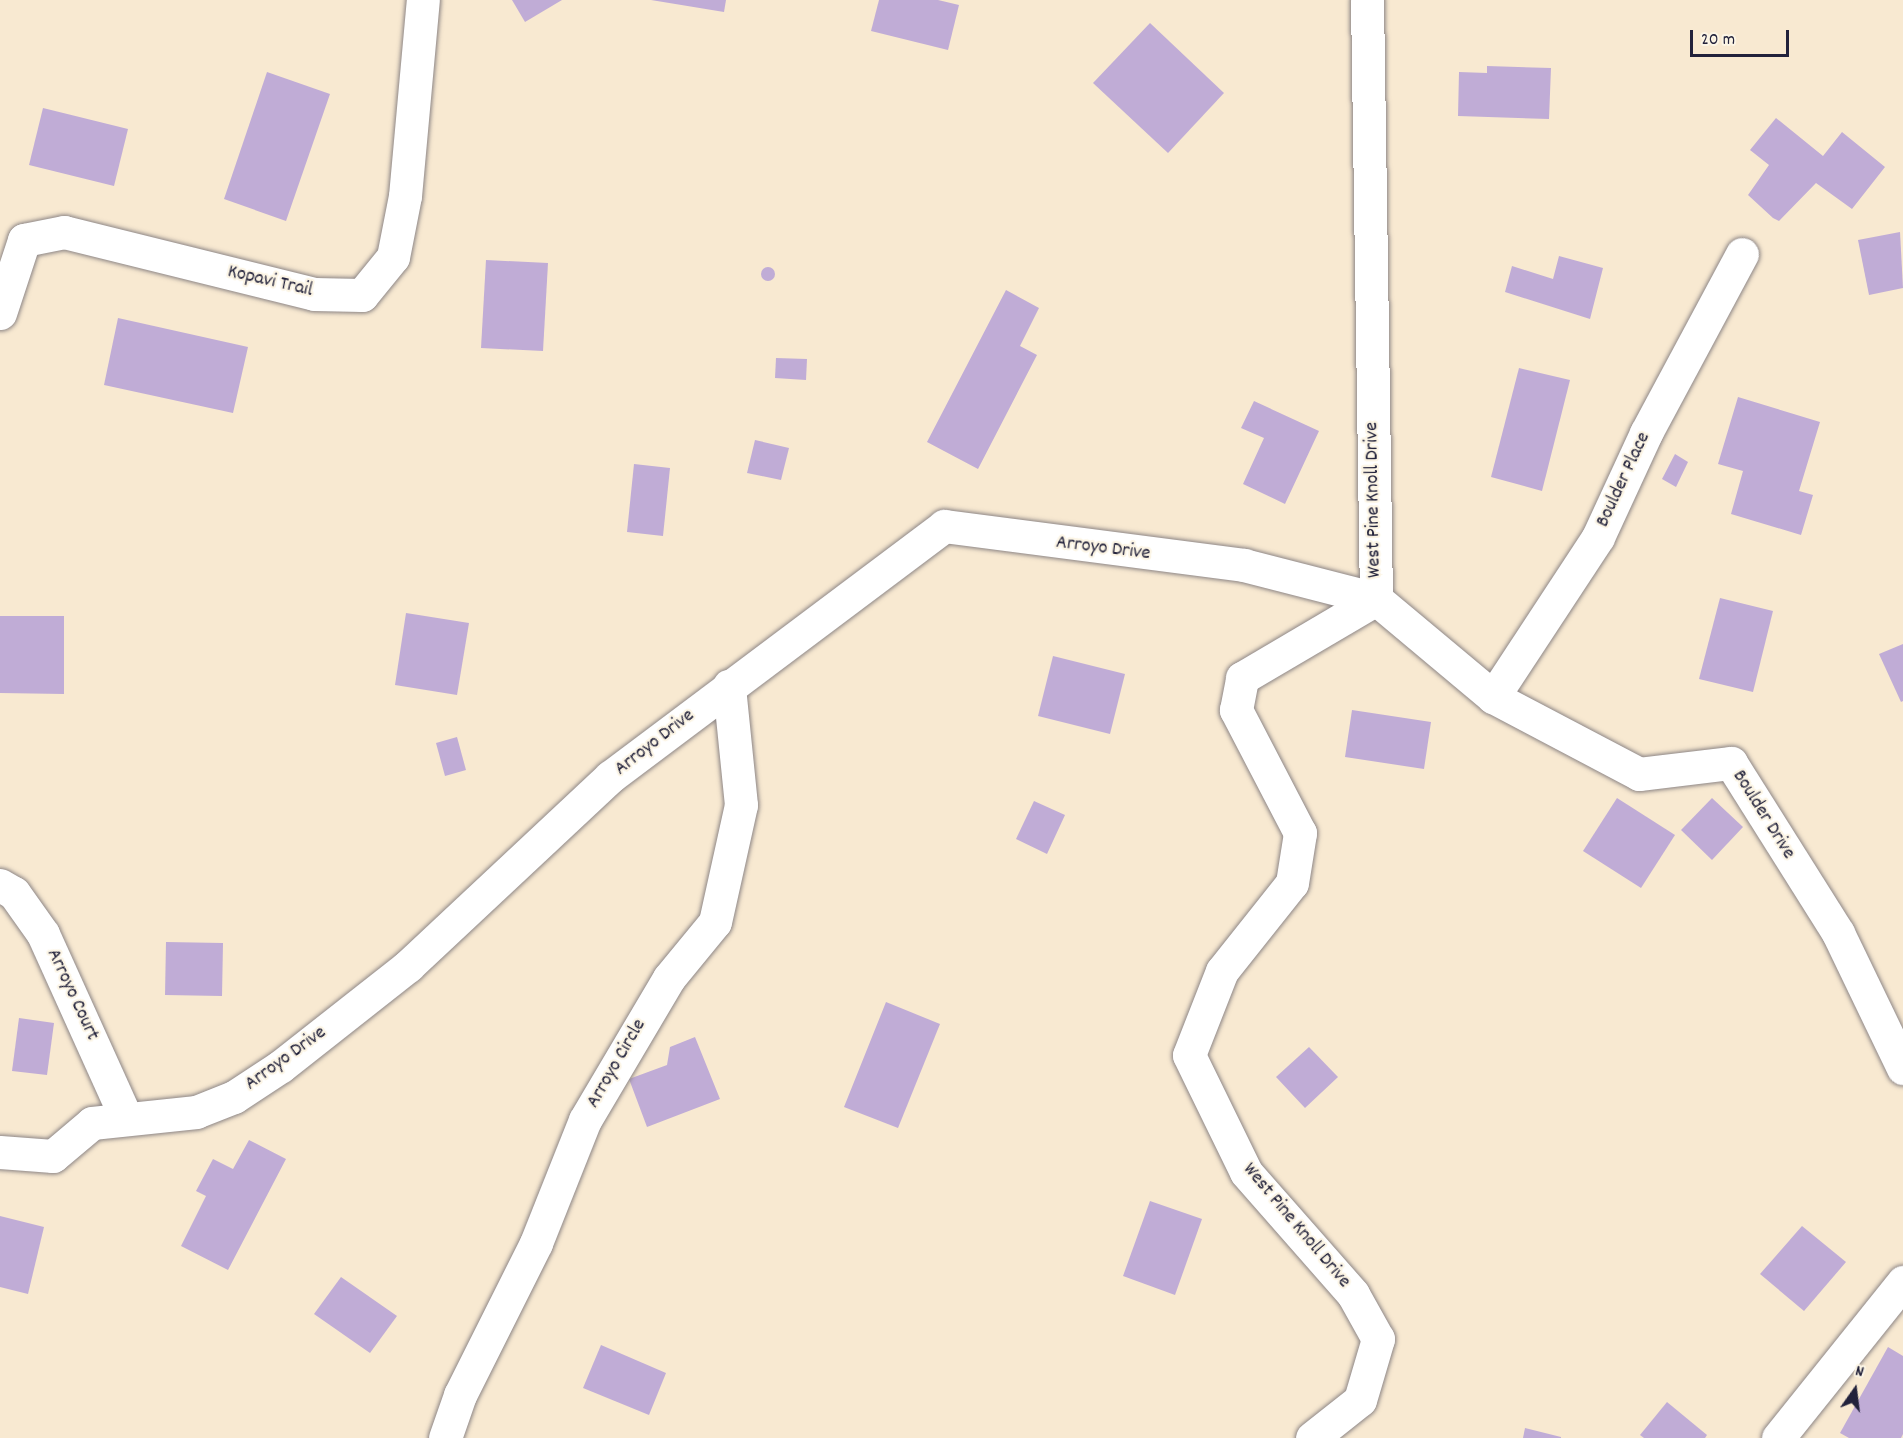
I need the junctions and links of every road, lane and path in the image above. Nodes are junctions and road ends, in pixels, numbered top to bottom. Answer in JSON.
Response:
{"nodes":[{"id":1,"x":423,"y":0,"type":"edge"},
{"id":2,"x":1367,"y":0,"type":"edge"},
{"id":3,"x":1742,"y":254,"type":"dead end"},
{"id":4,"x":0,"y":313,"type":"edge"},
{"id":5,"x":1376,"y":599,"type":"junction"},
{"id":6,"x":729,"y":686,"type":"junction"},
{"id":7,"x":1493,"y":697,"type":"junction"},
{"id":8,"x":0,"y":885,"type":"edge"},
{"id":9,"x":1903,"y":1068,"type":"edge"},
{"id":10,"x":126,"y":1118,"type":"junction"},
{"id":11,"x":0,"y":1152,"type":"edge"},
{"id":12,"x":1903,"y":1282,"type":"edge"},
{"id":13,"x":445,"y":1438,"type":"edge"},
{"id":14,"x":1312,"y":1438,"type":"edge"},
{"id":15,"x":1778,"y":1438,"type":"edge"}],
"edges":[{"from":1,"to":4,"type":"street","name":"Kopavi Trail"},
{"from":2,"to":5,"type":"street","name":"West Pine Knoll Drive"},
{"from":3,"to":7,"type":"street","name":"Boulder Place"},
{"from":5,"to":6,"type":"street","name":"Arroyo Drive"},
{"from":5,"to":7,"type":"street","name":"Boulder Drive"},
{"from":5,"to":14,"type":"street","name":"West Pine Knoll Drive"},
{"from":6,"to":10,"type":"street","name":"Arroyo Drive"},
{"from":6,"to":13,"type":"street","name":"Arroyo Circle"},
{"from":7,"to":9,"type":"street","name":"Boulder Drive"},
{"from":8,"to":10,"type":"street","name":"Arroyo Court"},
{"from":10,"to":11,"type":"street","name":"Arroyo Drive"},
{"from":12,"to":15,"type":"street"}]}
